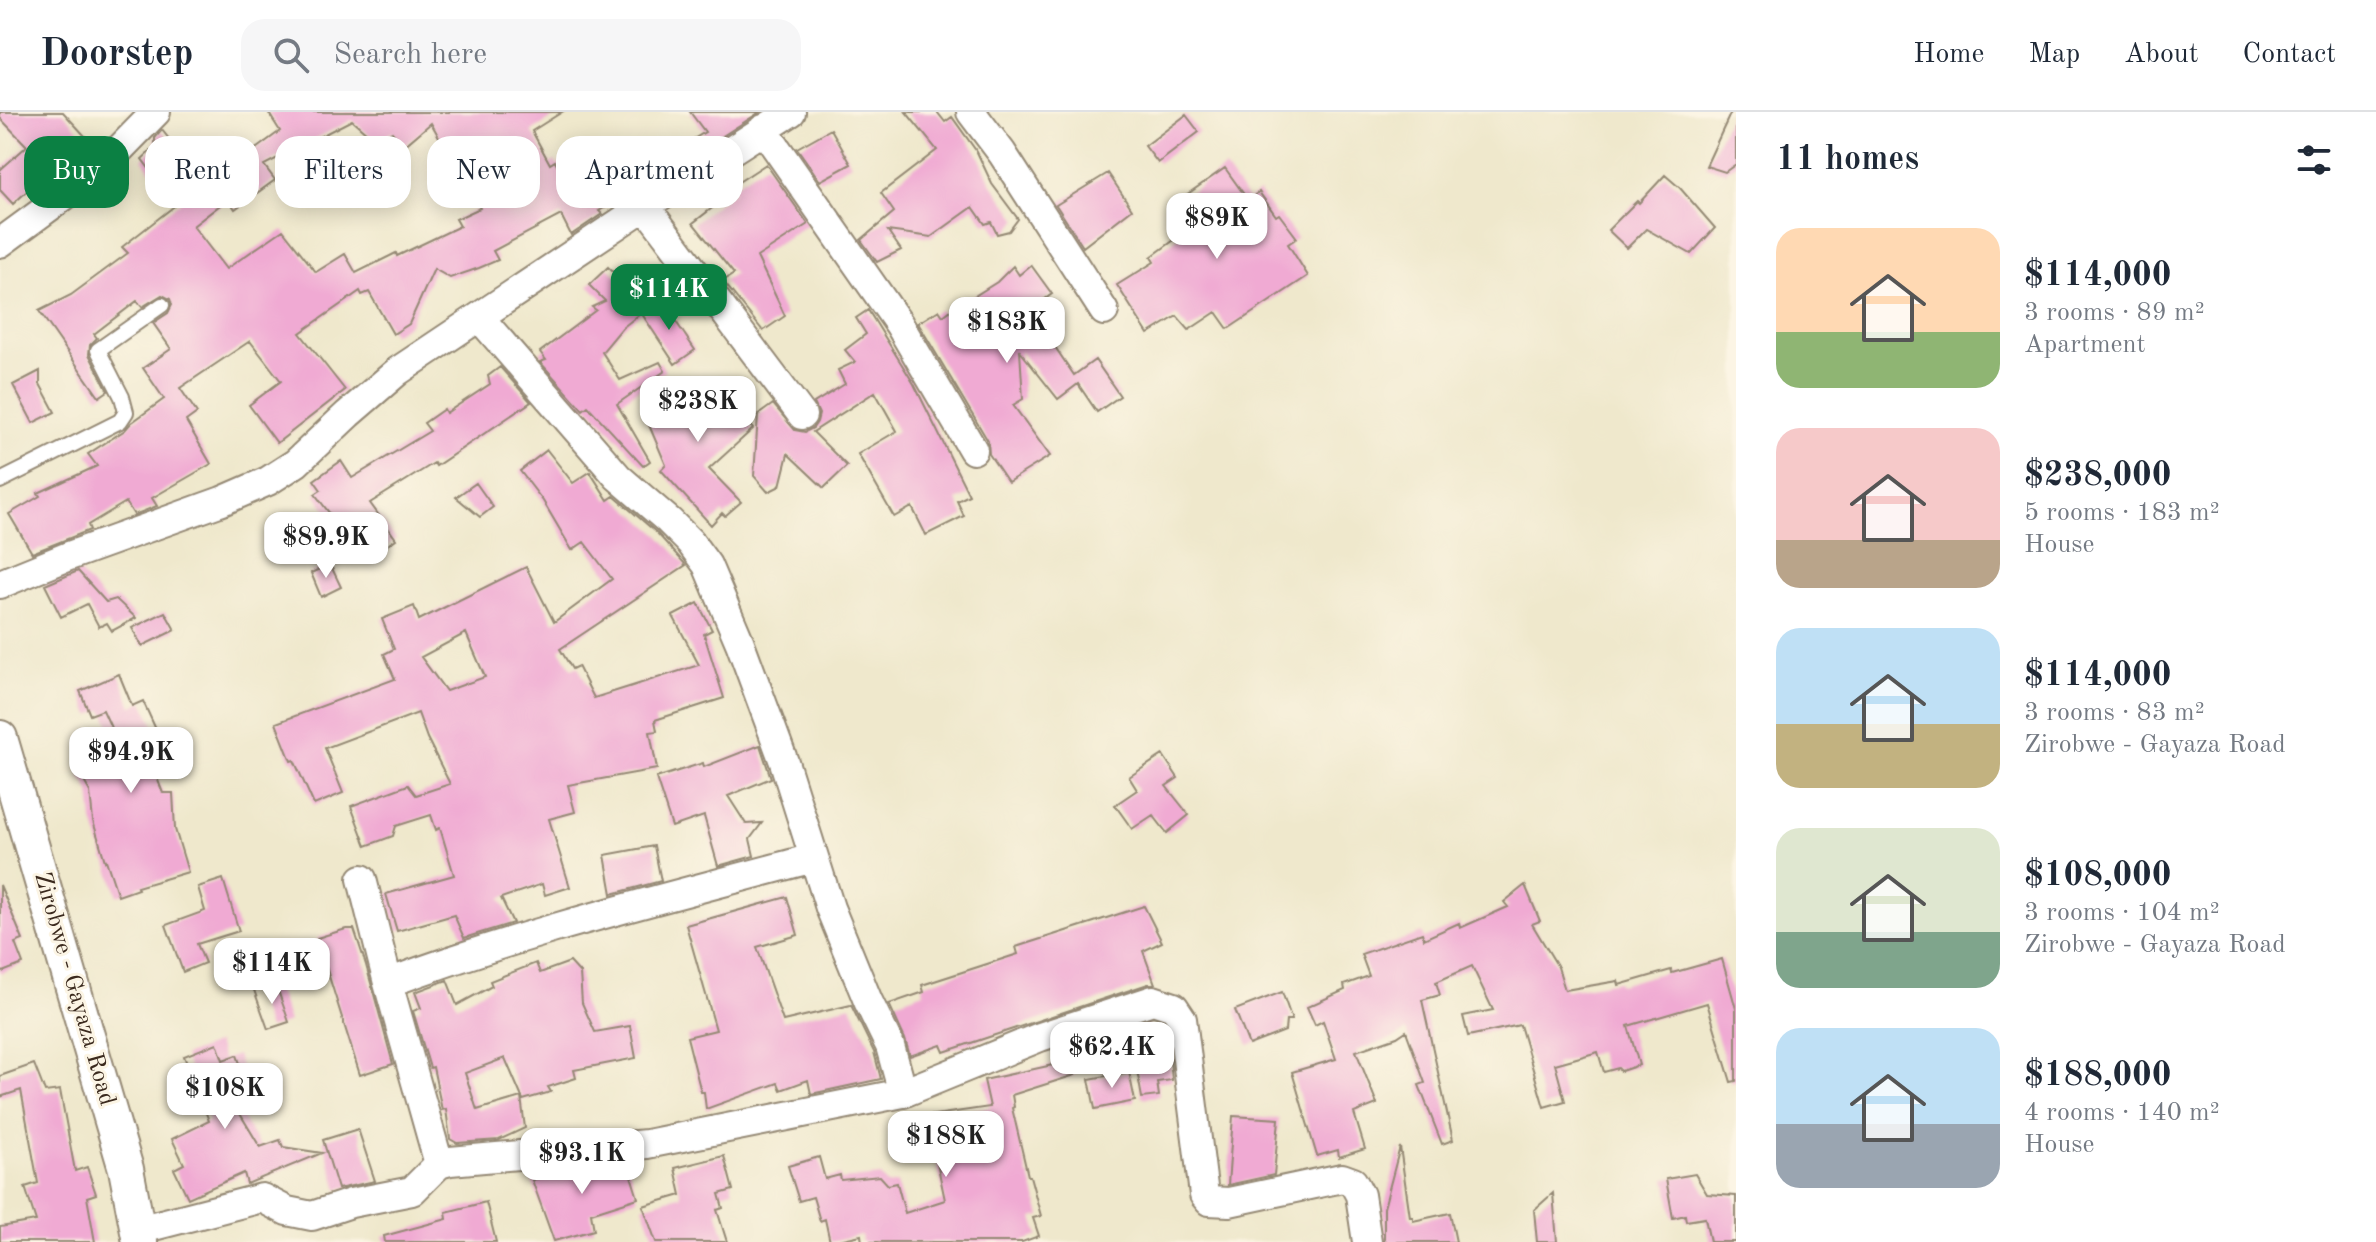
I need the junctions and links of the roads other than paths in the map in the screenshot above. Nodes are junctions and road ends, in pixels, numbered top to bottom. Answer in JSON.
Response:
{"nodes":[{"id":1,"x":156,"y":112,"type":"edge"},
{"id":2,"x":791,"y":112,"type":"edge"},
{"id":3,"x":971,"y":112,"type":"edge"},
{"id":4,"x":763,"y":129,"type":"junction"},
{"id":5,"x":743,"y":142,"type":"edge"},
{"id":6,"x":642,"y":208,"type":"edge"},
{"id":7,"x":647,"y":208,"type":"edge"},
{"id":8,"x":0,"y":243,"type":"edge"},
{"id":9,"x":162,"y":305,"type":"dead end"},
{"id":10,"x":1104,"y":311,"type":"dead end"},
{"id":11,"x":479,"y":317,"type":"junction"},
{"id":12,"x":802,"y":415,"type":"dead end"},
{"id":13,"x":973,"y":450,"type":"dead end"},
{"id":14,"x":0,"y":481,"type":"edge"},
{"id":15,"x":0,"y":584,"type":"edge"},
{"id":16,"x":0,"y":738,"type":"edge"},
{"id":17,"x":813,"y":858,"type":"junction"},
{"id":18,"x":362,"y":879,"type":"dead end"},
{"id":19,"x":388,"y":983,"type":"junction"},
{"id":20,"x":903,"y":1093,"type":"junction"},
{"id":21,"x":439,"y":1164,"type":"junction"},
{"id":22,"x":139,"y":1236,"type":"edge"},
{"id":23,"x":1367,"y":1242,"type":"edge"}],
"edges":[{"from":1,"to":8,"type":"street"},
{"from":2,"to":4,"type":"street"},
{"from":3,"to":10,"type":"street"},
{"from":4,"to":5,"type":"street"},
{"from":4,"to":13,"type":"street"},
{"from":6,"to":11,"type":"street"},
{"from":7,"to":12,"type":"street"},
{"from":9,"to":14,"type":"lane"},
{"from":11,"to":15,"type":"street"},
{"from":11,"to":17,"type":"street"},
{"from":16,"to":22,"type":"street","name":"Zirobwe - Gayaza Road"},
{"from":17,"to":19,"type":"street"},
{"from":17,"to":20,"type":"street"},
{"from":18,"to":19,"type":"street"},
{"from":19,"to":21,"type":"street"},
{"from":20,"to":21,"type":"street"},
{"from":20,"to":23,"type":"street"},
{"from":21,"to":22,"type":"street"}]}
